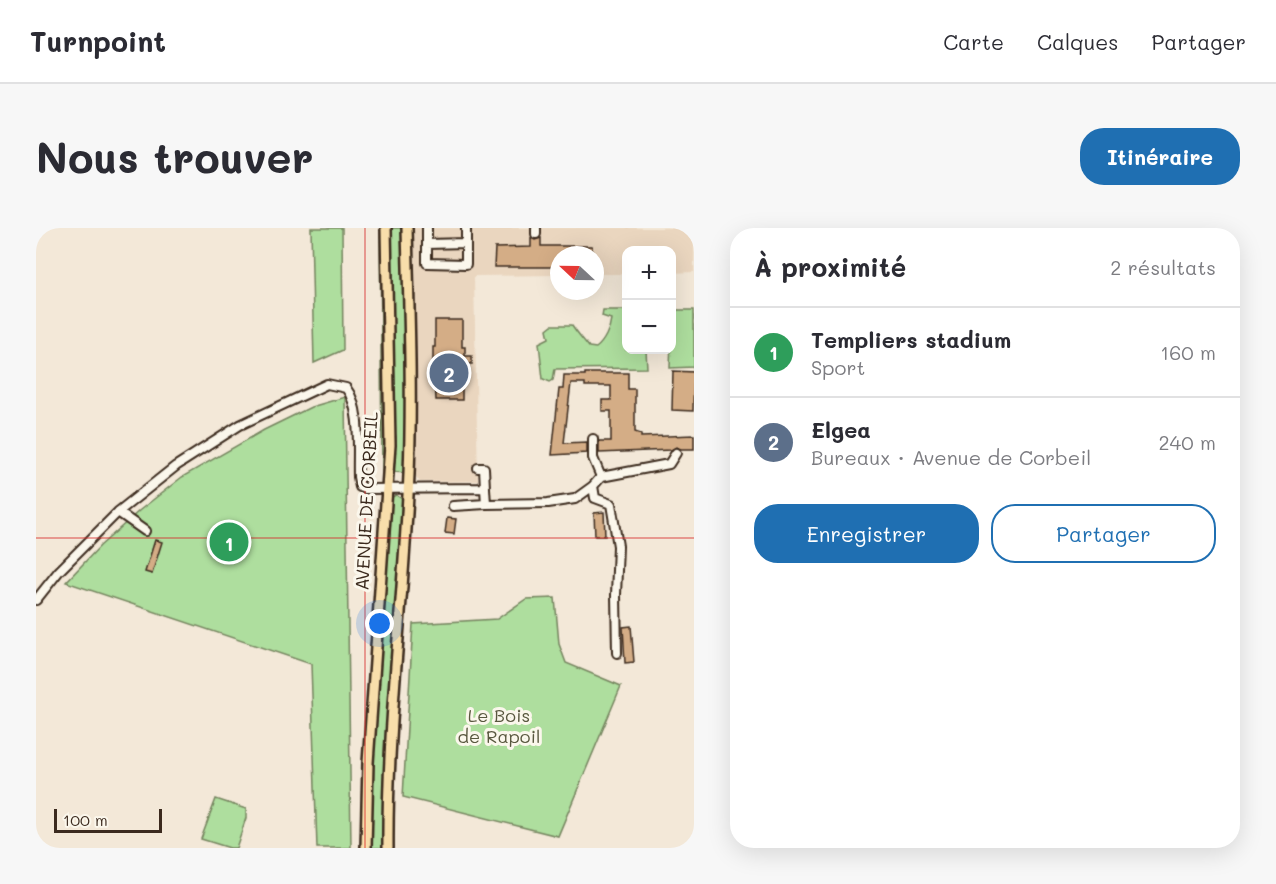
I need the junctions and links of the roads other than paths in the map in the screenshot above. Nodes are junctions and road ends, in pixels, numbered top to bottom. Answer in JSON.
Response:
{"nodes":[{"id":1,"x":386,"y":228,"type":"edge"},
{"id":2,"x":407,"y":228,"type":"edge"},
{"id":3,"x":427,"y":228,"type":"edge"},
{"id":4,"x":466,"y":228,"type":"edge"},
{"id":5,"x":427,"y":243,"type":"junction"},
{"id":6,"x":466,"y":243,"type":"junction"},
{"id":7,"x":593,"y":439,"type":"dead end"},
{"id":8,"x":676,"y":453,"type":"dead end"},
{"id":9,"x":478,"y":468,"type":"dead end"},
{"id":10,"x":600,"y":477,"type":"junction"},
{"id":11,"x":593,"y":486,"type":"junction"},
{"id":12,"x":387,"y":488,"type":"junction"},
{"id":13,"x":485,"y":488,"type":"junction"},
{"id":14,"x":408,"y":489,"type":"junction"},
{"id":15,"x":486,"y":504,"type":"junction"},
{"id":16,"x":453,"y":506,"type":"dead end"},
{"id":17,"x":118,"y":512,"type":"junction"},
{"id":18,"x":145,"y":531,"type":"dead end"},
{"id":19,"x":36,"y":600,"type":"edge"},
{"id":20,"x":617,"y":653,"type":"dead end"},
{"id":21,"x":366,"y":848,"type":"edge"},
{"id":22,"x":388,"y":848,"type":"edge"}],
"edges":[{"from":1,"to":12,"type":"main road","name":"AVENUE DE CORBEIL"},
{"from":2,"to":14,"type":"main road"},
{"from":3,"to":5,"type":"street"},
{"from":4,"to":6,"type":"street"},
{"from":5,"to":6,"type":"street"},
{"from":5,"to":6,"type":"street"},
{"from":7,"to":10,"type":"street"},
{"from":8,"to":10,"type":"street"},
{"from":9,"to":13,"type":"street"},
{"from":10,"to":11,"type":"street"},
{"from":11,"to":15,"type":"street"},
{"from":11,"to":20,"type":"street"},
{"from":12,"to":14,"type":"street"},
{"from":12,"to":17,"type":"street"},
{"from":12,"to":21,"type":"main road","name":"AVENUE DE CORBEIL"},
{"from":13,"to":14,"type":"street"},
{"from":13,"to":15,"type":"street"},
{"from":14,"to":22,"type":"main road"},
{"from":15,"to":16,"type":"street"},
{"from":17,"to":18,"type":"street"},
{"from":17,"to":19,"type":"street"}]}
